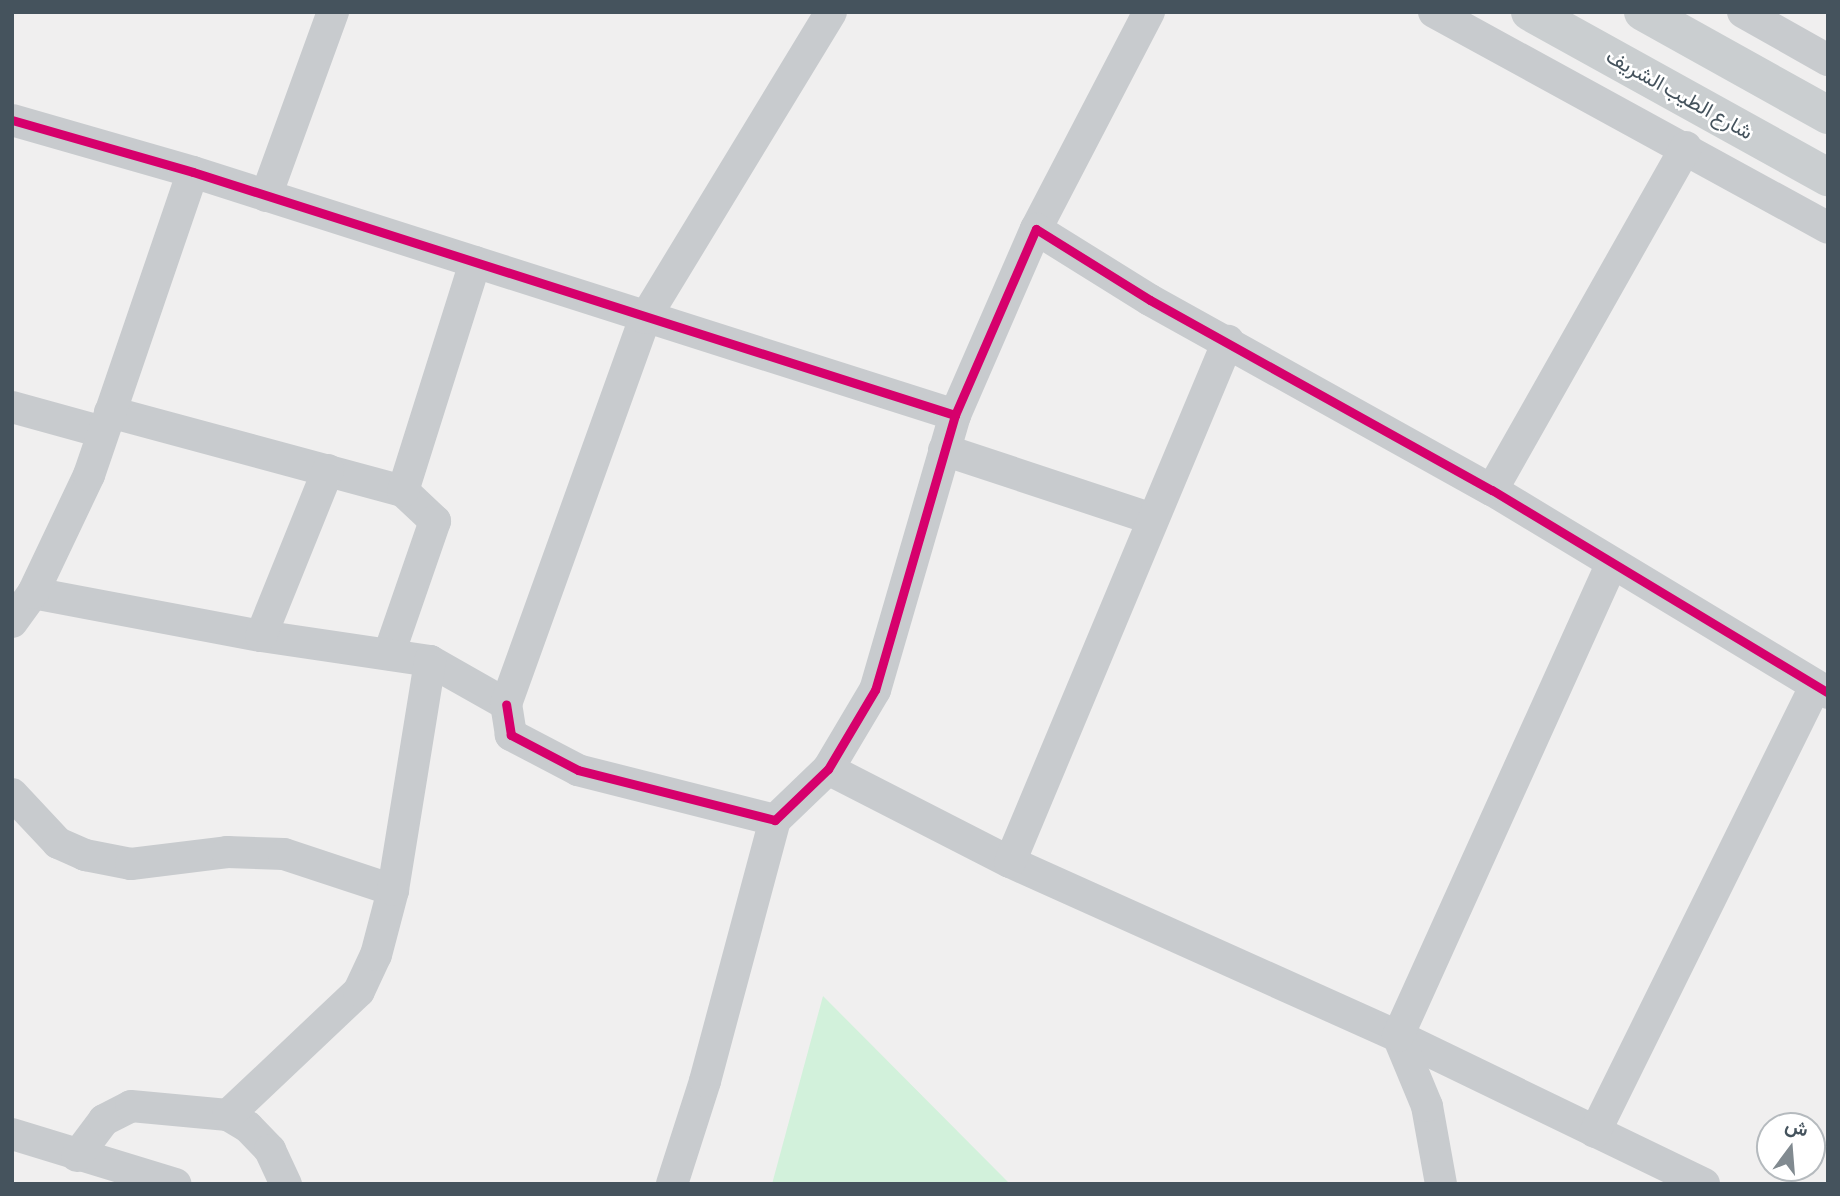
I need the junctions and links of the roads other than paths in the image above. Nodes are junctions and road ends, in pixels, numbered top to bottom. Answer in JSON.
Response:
{"nodes":[{"id":1,"x":333,"y":12,"type":"edge"},
{"id":2,"x":831,"y":12,"type":"edge"},
{"id":3,"x":1149,"y":12,"type":"edge"},
{"id":4,"x":1434,"y":12,"type":"edge"},
{"id":5,"x":1530,"y":12,"type":"edge"},
{"id":6,"x":1643,"y":12,"type":"edge"},
{"id":7,"x":1743,"y":12,"type":"edge"},
{"id":8,"x":1828,"y":60,"type":"edge"},
{"id":9,"x":1828,"y":115,"type":"edge"},
{"id":10,"x":12,"y":120,"type":"edge"},
{"id":11,"x":1686,"y":147,"type":"junction"},
{"id":12,"x":193,"y":172,"type":"junction"},
{"id":13,"x":1828,"y":177,"type":"edge"},
{"id":14,"x":266,"y":196,"type":"junction"},
{"id":15,"x":1828,"y":228,"type":"edge"},
{"id":16,"x":1036,"y":229,"type":"junction"},
{"id":17,"x":475,"y":262,"type":"junction"},
{"id":18,"x":645,"y":318,"type":"junction"},
{"id":19,"x":1228,"y":341,"type":"junction"},
{"id":20,"x":12,"y":407,"type":"edge"},
{"id":21,"x":955,"y":415,"type":"junction"},
{"id":22,"x":107,"y":422,"type":"junction"},
{"id":23,"x":944,"y":450,"type":"junction"},
{"id":24,"x":328,"y":470,"type":"junction"},
{"id":25,"x":1492,"y":490,"type":"junction"},
{"id":26,"x":403,"y":491,"type":"junction"},
{"id":27,"x":1153,"y":519,"type":"junction"},
{"id":28,"x":1612,"y":563,"type":"junction"},
{"id":29,"x":33,"y":593,"type":"junction"},
{"id":30,"x":12,"y":622,"type":"edge"},
{"id":31,"x":261,"y":636,"type":"junction"},
{"id":32,"x":390,"y":654,"type":"junction"},
{"id":33,"x":430,"y":661,"type":"junction"},
{"id":34,"x":1821,"y":689,"type":"edge"},
{"id":35,"x":506,"y":704,"type":"junction"},
{"id":36,"x":828,"y":769,"type":"junction"},
{"id":37,"x":12,"y":793,"type":"edge"},
{"id":38,"x":775,"y":820,"type":"junction"},
{"id":39,"x":1010,"y":862,"type":"junction"},
{"id":40,"x":393,"y":890,"type":"junction"},
{"id":41,"x":1398,"y":1036,"type":"junction"},
{"id":42,"x":228,"y":1115,"type":"junction"},
{"id":43,"x":1595,"y":1132,"type":"junction"},
{"id":44,"x":12,"y":1135,"type":"edge"},
{"id":45,"x":77,"y":1156,"type":"junction"},
{"id":46,"x":176,"y":1184,"type":"edge"},
{"id":47,"x":286,"y":1184,"type":"edge"},
{"id":48,"x":672,"y":1184,"type":"edge"},
{"id":49,"x":1441,"y":1184,"type":"edge"},
{"id":50,"x":1704,"y":1184,"type":"edge"}],
"edges":[{"from":1,"to":14,"type":"street"},
{"from":2,"to":18,"type":"street"},
{"from":3,"to":16,"type":"street"},
{"from":4,"to":11,"type":"street"},
{"from":5,"to":13,"type":"main road","name":"شارع الطيب الشريف"},
{"from":6,"to":9,"type":"main road"},
{"from":7,"to":8,"type":"street"},
{"from":10,"to":12,"type":"street"},
{"from":11,"to":15,"type":"street"},
{"from":11,"to":25,"type":"street"},
{"from":12,"to":14,"type":"street"},
{"from":12,"to":22,"type":"street"},
{"from":14,"to":17,"type":"street"},
{"from":16,"to":19,"type":"street"},
{"from":16,"to":21,"type":"street"},
{"from":17,"to":18,"type":"street"},
{"from":17,"to":26,"type":"street"},
{"from":18,"to":21,"type":"street"},
{"from":18,"to":35,"type":"street"},
{"from":19,"to":25,"type":"street"},
{"from":19,"to":27,"type":"street"},
{"from":20,"to":22,"type":"street"},
{"from":21,"to":23,"type":"street"},
{"from":22,"to":24,"type":"street"},
{"from":22,"to":29,"type":"street"},
{"from":23,"to":27,"type":"street"},
{"from":23,"to":36,"type":"street"},
{"from":24,"to":26,"type":"street"},
{"from":24,"to":31,"type":"street"},
{"from":25,"to":28,"type":"street"},
{"from":26,"to":32,"type":"street"},
{"from":27,"to":39,"type":"street"},
{"from":28,"to":34,"type":"street"},
{"from":28,"to":41,"type":"street"},
{"from":29,"to":30,"type":"street"},
{"from":29,"to":31,"type":"street"},
{"from":31,"to":32,"type":"street"},
{"from":32,"to":33,"type":"street"},
{"from":33,"to":35,"type":"street"},
{"from":33,"to":40,"type":"street"},
{"from":34,"to":43,"type":"street"},
{"from":35,"to":38,"type":"street"},
{"from":36,"to":38,"type":"street"},
{"from":36,"to":39,"type":"street"},
{"from":37,"to":40,"type":"street"},
{"from":38,"to":48,"type":"street"},
{"from":39,"to":41,"type":"street"},
{"from":40,"to":42,"type":"street"},
{"from":41,"to":43,"type":"street"},
{"from":41,"to":49,"type":"street"},
{"from":42,"to":45,"type":"street"},
{"from":42,"to":47,"type":"street"},
{"from":43,"to":50,"type":"street"},
{"from":44,"to":45,"type":"street"},
{"from":45,"to":46,"type":"street"}]}
